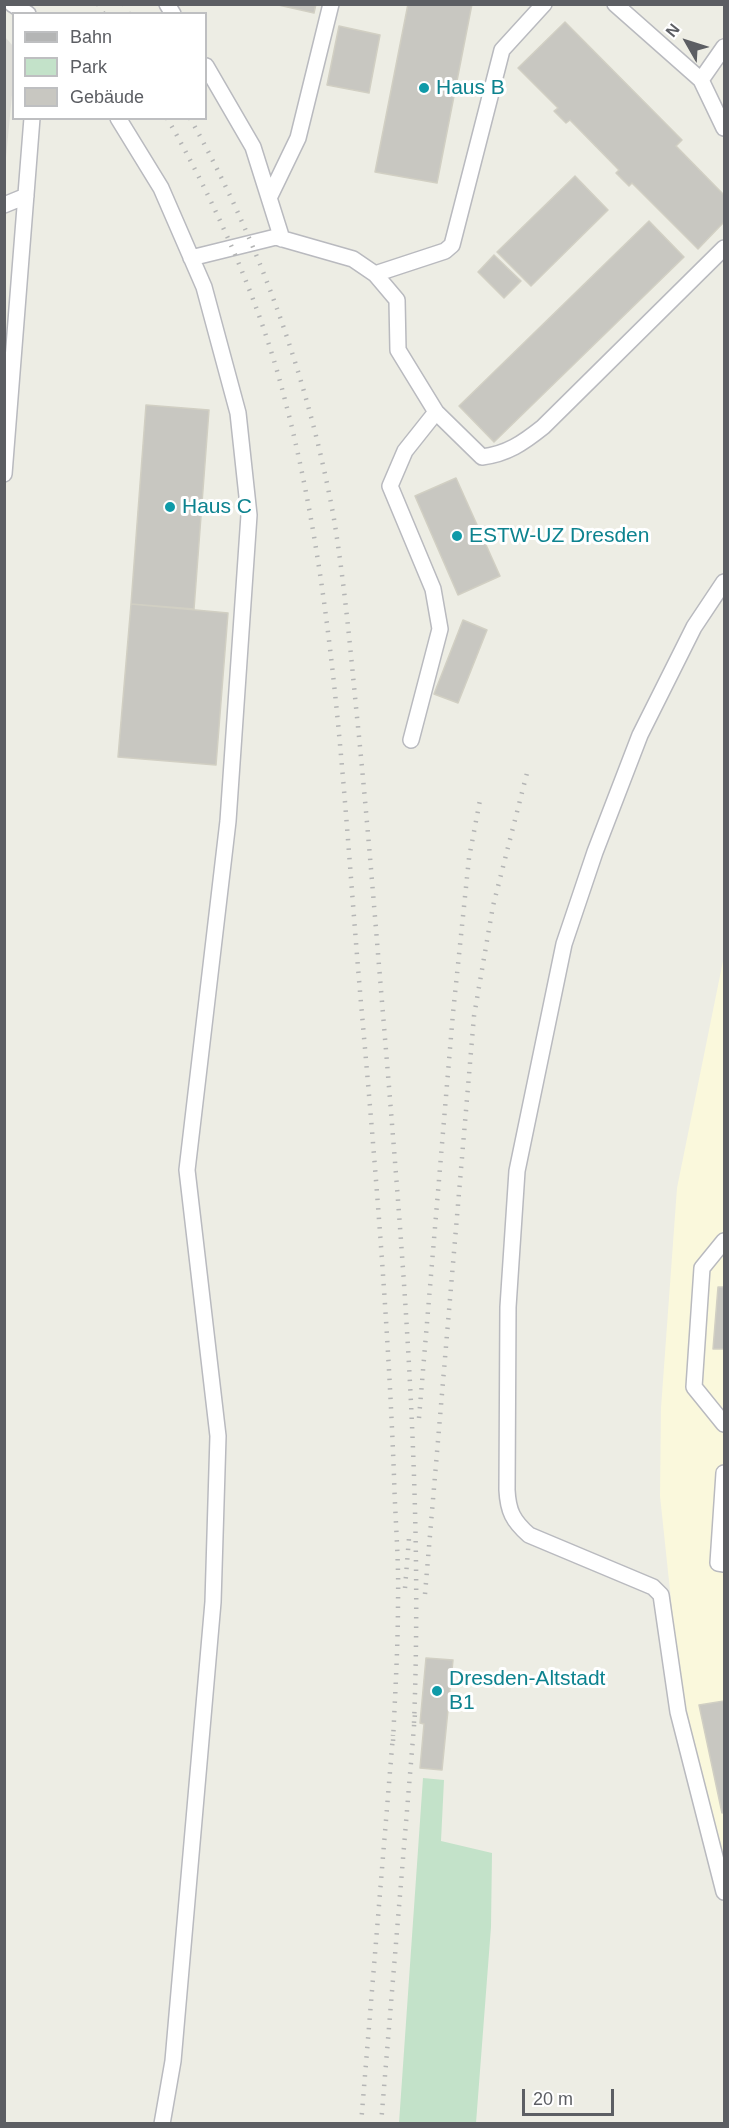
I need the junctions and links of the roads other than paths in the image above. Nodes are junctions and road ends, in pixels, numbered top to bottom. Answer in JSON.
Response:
{"nodes":[{"id":1,"x":12,"y":4,"type":"edge"},
{"id":2,"x":331,"y":4,"type":"edge"},
{"id":3,"x":544,"y":4,"type":"edge"},
{"id":4,"x":615,"y":4,"type":"edge"},
{"id":5,"x":25,"y":12,"type":"edge"},
{"id":6,"x":724,"y":46,"type":"edge"},
{"id":7,"x":207,"y":68,"type":"edge"},
{"id":8,"x":701,"y":80,"type":"junction"},
{"id":9,"x":32,"y":120,"type":"edge"},
{"id":10,"x":119,"y":120,"type":"edge"},
{"id":11,"x":724,"y":128,"type":"edge"},
{"id":12,"x":27,"y":196,"type":"junction"},
{"id":13,"x":270,"y":196,"type":"junction"},
{"id":14,"x":4,"y":205,"type":"edge"},
{"id":15,"x":282,"y":238,"type":"junction"},
{"id":16,"x":724,"y":248,"type":"edge"},
{"id":17,"x":191,"y":258,"type":"junction"},
{"id":18,"x":375,"y":274,"type":"junction"},
{"id":19,"x":436,"y":412,"type":"junction"},
{"id":20,"x":4,"y":474,"type":"edge"},
{"id":21,"x":724,"y":582,"type":"edge"},
{"id":22,"x":411,"y":740,"type":"dead end"},
{"id":23,"x":724,"y":1241,"type":"edge"},
{"id":24,"x":724,"y":1424,"type":"edge"},
{"id":25,"x":724,"y":1473,"type":"edge"},
{"id":26,"x":724,"y":1564,"type":"edge"},
{"id":27,"x":724,"y":1892,"type":"edge"},
{"id":28,"x":162,"y":2124,"type":"edge"}],
"edges":[{"from":1,"to":5,"type":"lane"},
{"from":2,"to":13,"type":"lane"},
{"from":3,"to":18,"type":"lane"},
{"from":4,"to":8,"type":"lane"},
{"from":6,"to":8,"type":"lane"},
{"from":7,"to":13,"type":"lane"},
{"from":8,"to":11,"type":"lane"},
{"from":9,"to":12,"type":"lane"},
{"from":10,"to":17,"type":"lane"},
{"from":12,"to":14,"type":"lane"},
{"from":12,"to":20,"type":"lane"},
{"from":13,"to":15,"type":"lane"},
{"from":15,"to":17,"type":"lane"},
{"from":15,"to":18,"type":"lane"},
{"from":16,"to":19,"type":"lane"},
{"from":17,"to":28,"type":"lane"},
{"from":18,"to":19,"type":"lane"},
{"from":19,"to":22,"type":"lane"},
{"from":21,"to":27,"type":"lane"},
{"from":23,"to":24,"type":"lane"},
{"from":25,"to":26,"type":"lane"}]}
